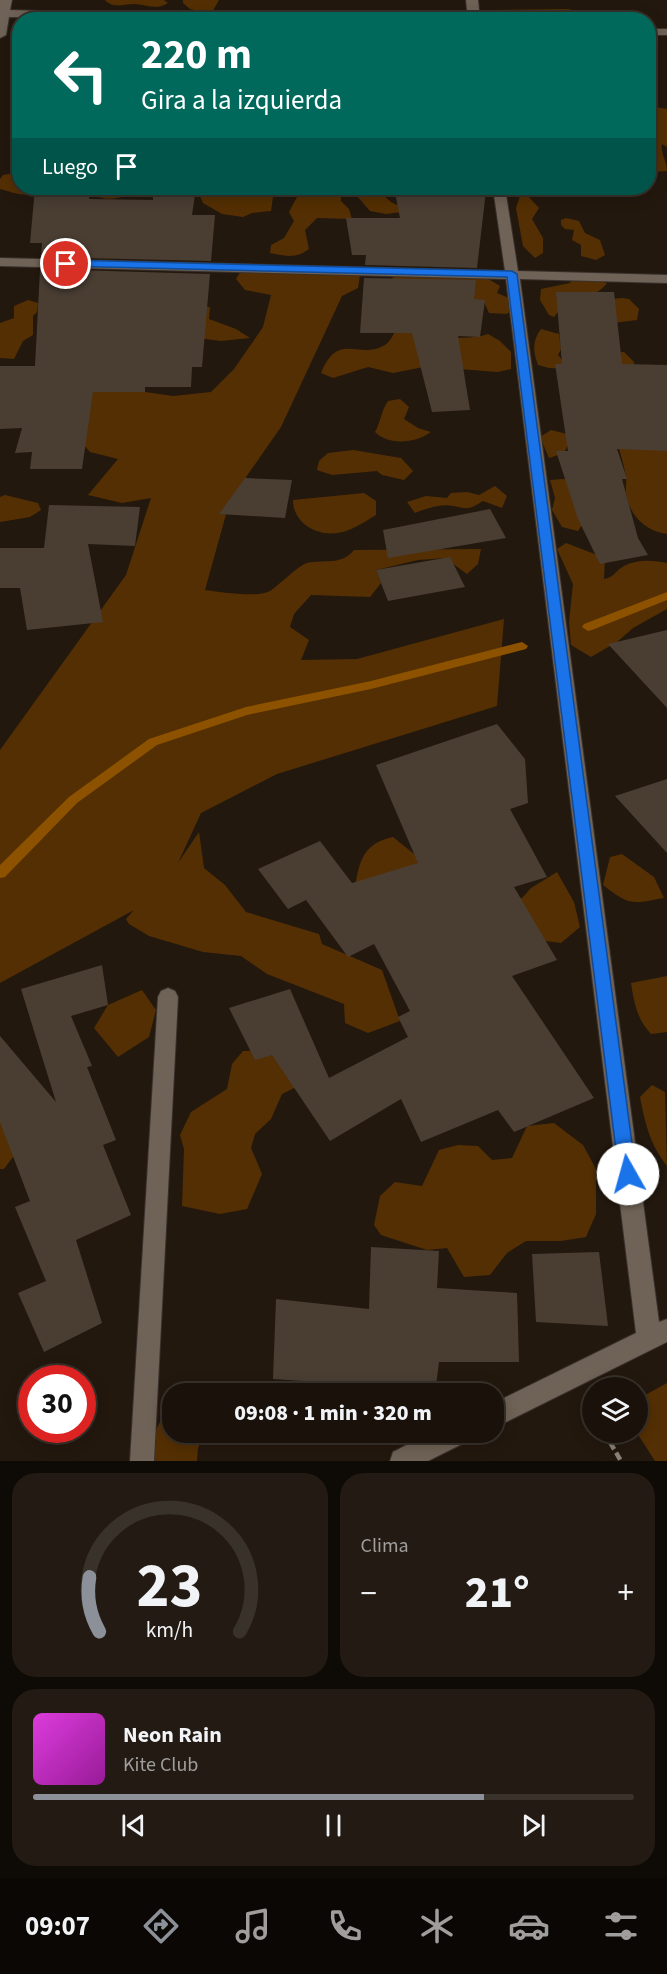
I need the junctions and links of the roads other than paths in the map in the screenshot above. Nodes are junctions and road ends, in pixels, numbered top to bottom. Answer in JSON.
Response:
{"nodes":[{"id":1,"x":6,"y":0,"type":"edge"},
{"id":2,"x":2,"y":13,"type":"edge"},
{"id":3,"x":0,"y":35,"type":"edge"},
{"id":4,"x":500,"y":195,"type":"edge"},
{"id":5,"x":0,"y":262,"type":"edge"},
{"id":6,"x":512,"y":274,"type":"junction"},
{"id":7,"x":667,"y":279,"type":"edge"},
{"id":8,"x":168,"y":997,"type":"dead end"},
{"id":9,"x":658,"y":1335,"type":"edge"},
{"id":10,"x":504,"y":1411,"type":"edge"},
{"id":11,"x":437,"y":1443,"type":"edge"},
{"id":12,"x":142,"y":1461,"type":"edge"},
{"id":13,"x":402,"y":1461,"type":"edge"}],
"edges":[{"from":1,"to":2,"type":"street"},
{"from":2,"to":3,"type":"street"},
{"from":4,"to":6,"type":"street"},
{"from":5,"to":6,"type":"street"},
{"from":6,"to":7,"type":"street"},
{"from":6,"to":9,"type":"street"},
{"from":8,"to":12,"type":"street"},
{"from":9,"to":10,"type":"street"},
{"from":11,"to":13,"type":"street"}]}
